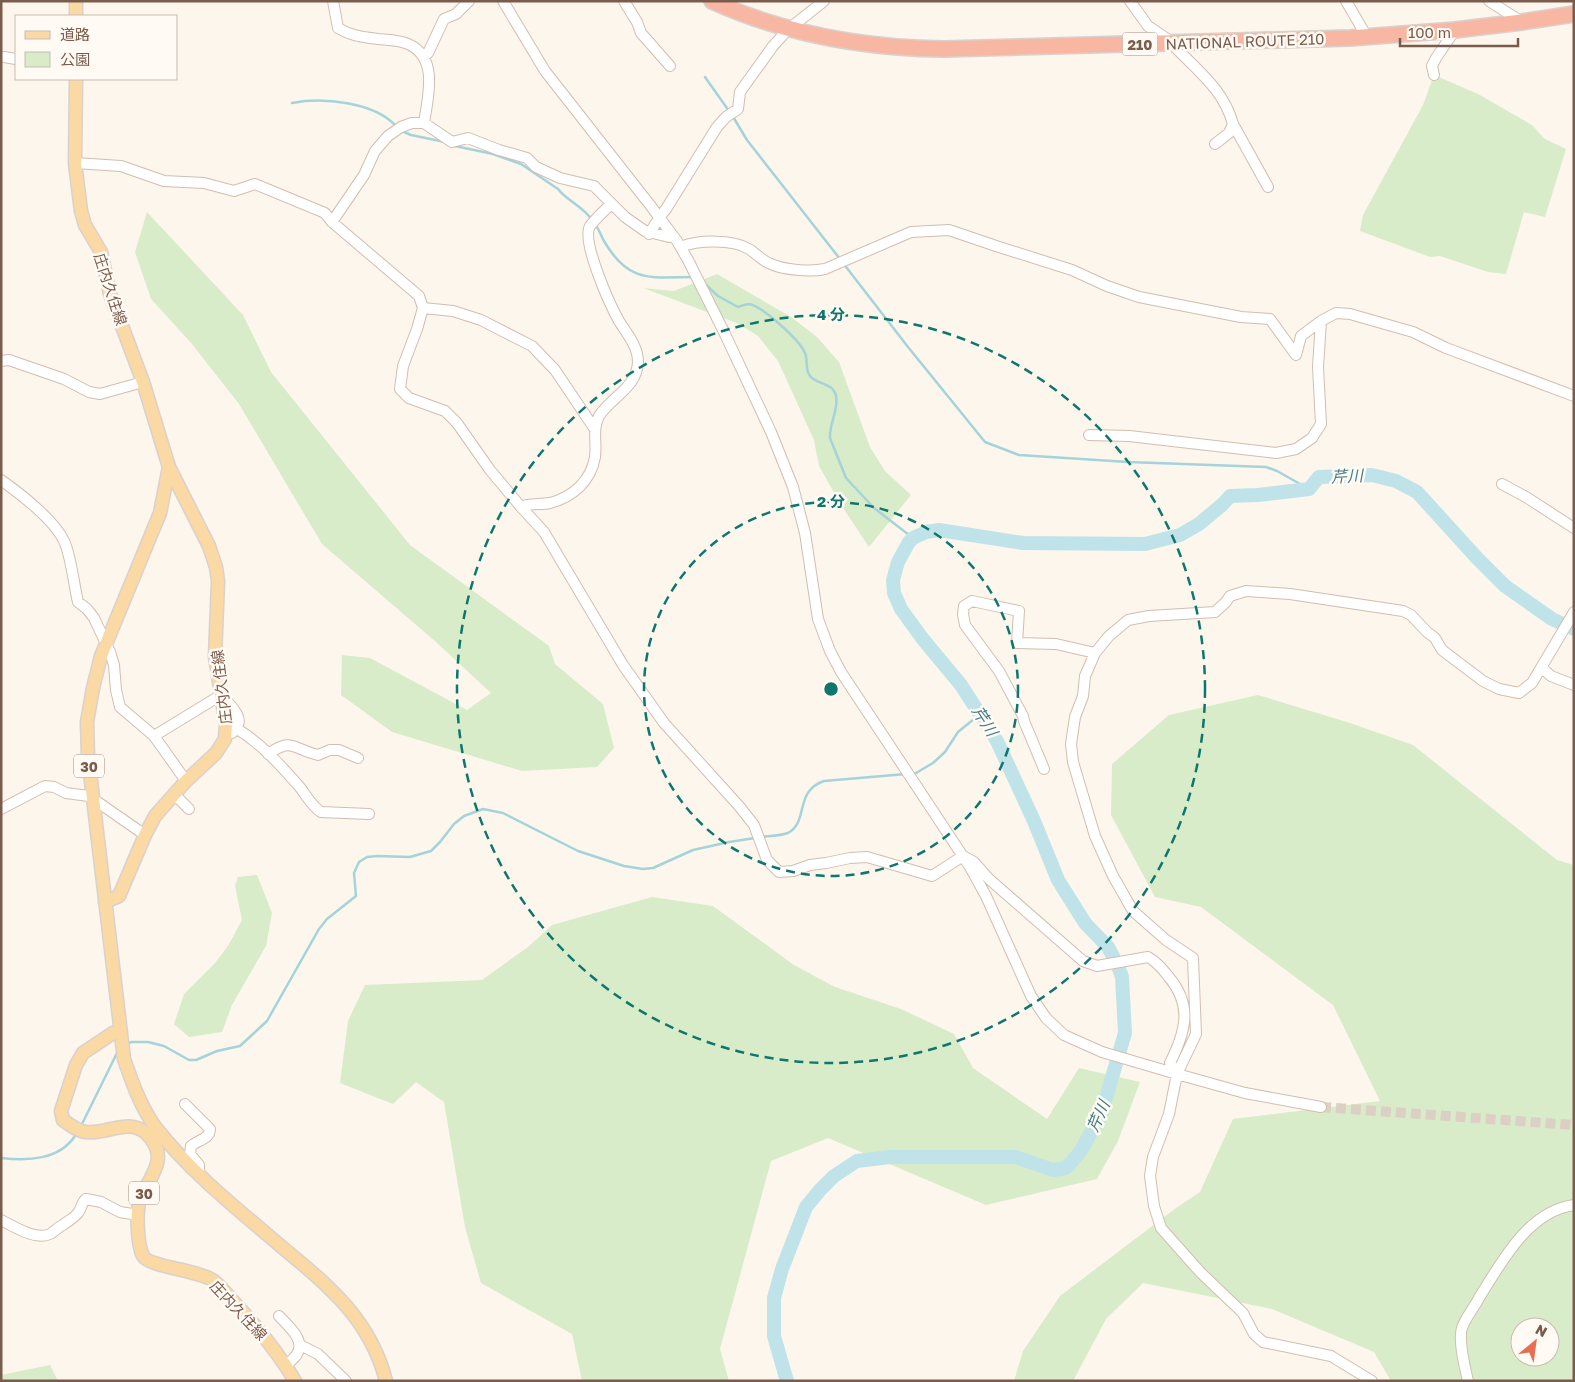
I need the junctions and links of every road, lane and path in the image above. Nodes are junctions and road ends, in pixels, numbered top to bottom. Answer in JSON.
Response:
{"nodes":[{"id":1,"x":76,"y":1,"type":"edge"},
{"id":2,"x":333,"y":1,"type":"edge"},
{"id":3,"x":470,"y":1,"type":"edge"},
{"id":4,"x":624,"y":1,"type":"edge"},
{"id":5,"x":712,"y":1,"type":"edge"},
{"id":6,"x":824,"y":1,"type":"edge"},
{"id":7,"x":1130,"y":1,"type":"edge"},
{"id":8,"x":1346,"y":1,"type":"edge"},
{"id":9,"x":1489,"y":1,"type":"edge"},
{"id":10,"x":504,"y":3,"type":"edge"},
{"id":11,"x":1574,"y":14,"type":"edge"},
{"id":12,"x":76,"y":15,"type":"edge"},
{"id":13,"x":1522,"y":22,"type":"junction"},
{"id":14,"x":788,"y":28,"type":"junction"},
{"id":15,"x":1455,"y":30,"type":"junction"},
{"id":16,"x":1367,"y":37,"type":"junction"},
{"id":17,"x":1173,"y":43,"type":"junction"},
{"id":18,"x":424,"y":56,"type":"junction"},
{"id":19,"x":4,"y":57,"type":"dead end"},
{"id":20,"x":15,"y":59,"type":"edge"},
{"id":21,"x":670,"y":66,"type":"dead end"},
{"id":22,"x":1434,"y":74,"type":"dead end"},
{"id":23,"x":76,"y":80,"type":"edge"},
{"id":24,"x":424,"y":123,"type":"junction"},
{"id":25,"x":1233,"y":124,"type":"junction"},
{"id":26,"x":1215,"y":144,"type":"dead end"},
{"id":27,"x":75,"y":163,"type":"junction"},
{"id":28,"x":1268,"y":187,"type":"dead end"},
{"id":29,"x":611,"y":204,"type":"junction"},
{"id":30,"x":659,"y":217,"type":"junction"},
{"id":31,"x":332,"y":222,"type":"junction"},
{"id":32,"x":650,"y":234,"type":"junction"},
{"id":33,"x":673,"y":236,"type":"junction"},
{"id":34,"x":683,"y":251,"type":"junction"},
{"id":35,"x":423,"y":308,"type":"junction"},
{"id":36,"x":1321,"y":321,"type":"junction"},
{"id":37,"x":1,"y":360,"type":"edge"},
{"id":38,"x":143,"y":382,"type":"junction"},
{"id":39,"x":1574,"y":396,"type":"edge"},
{"id":40,"x":594,"y":428,"type":"junction"},
{"id":41,"x":1089,"y":435,"type":"dead end"},
{"id":42,"x":169,"y":467,"type":"junction"},
{"id":43,"x":1,"y":480,"type":"edge"},
{"id":44,"x":1502,"y":484,"type":"dead end"},
{"id":45,"x":521,"y":508,"type":"junction"},
{"id":46,"x":1574,"y":528,"type":"edge"},
{"id":47,"x":1574,"y":612,"type":"edge"},
{"id":48,"x":106,"y":644,"type":"junction"},
{"id":49,"x":1095,"y":653,"type":"junction"},
{"id":50,"x":1542,"y":668,"type":"junction"},
{"id":51,"x":1574,"y":685,"type":"edge"},
{"id":52,"x":221,"y":695,"type":"junction"},
{"id":53,"x":237,"y":729,"type":"junction"},
{"id":54,"x":154,"y":736,"type":"junction"},
{"id":55,"x":225,"y":739,"type":"junction"},
{"id":56,"x":268,"y":754,"type":"junction"},
{"id":57,"x":358,"y":758,"type":"dead end"},
{"id":58,"x":1044,"y":769,"type":"dead end"},
{"id":59,"x":186,"y":781,"type":"junction"},
{"id":60,"x":175,"y":795,"type":"junction"},
{"id":61,"x":93,"y":798,"type":"junction"},
{"id":62,"x":189,"y":808,"type":"dead end"},
{"id":63,"x":1,"y":809,"type":"edge"},
{"id":64,"x":369,"y":814,"type":"dead end"},
{"id":65,"x":145,"y":835,"type":"junction"},
{"id":66,"x":963,"y":856,"type":"junction"},
{"id":67,"x":105,"y":902,"type":"junction"},
{"id":68,"x":120,"y":1032,"type":"junction"},
{"id":69,"x":1172,"y":1073,"type":"junction"},
{"id":70,"x":185,"y":1104,"type":"dead end"},
{"id":71,"x":1321,"y":1107,"type":"tunnel mouth"},
{"id":72,"x":172,"y":1146,"type":"junction"},
{"id":73,"x":159,"y":1152,"type":"junction"},
{"id":74,"x":199,"y":1173,"type":"junction"},
{"id":75,"x":1574,"y":1205,"type":"edge"},
{"id":76,"x":138,"y":1215,"type":"junction"},
{"id":77,"x":1,"y":1220,"type":"edge"},
{"id":78,"x":279,"y":1316,"type":"dead end"},
{"id":79,"x":300,"y":1345,"type":"junction"},
{"id":80,"x":290,"y":1376,"type":"edge"},
{"id":81,"x":346,"y":1381,"type":"edge"},
{"id":82,"x":386,"y":1381,"type":"edge"},
{"id":83,"x":1372,"y":1381,"type":"edge"},
{"id":84,"x":1468,"y":1381,"type":"edge"}],
"edges":[{"from":1,"to":12,"type":"main road"},
{"from":2,"to":18,"type":"street"},
{"from":3,"to":18,"type":"street"},
{"from":4,"to":21,"type":"street"},
{"from":5,"to":14,"type":"highway","name":"NATIONAL ROUTE 210","number":"210"},
{"from":6,"to":14,"type":"street"},
{"from":7,"to":17,"type":"street"},
{"from":8,"to":16,"type":"street"},
{"from":9,"to":13,"type":"street"},
{"from":10,"to":30,"type":"street"},
{"from":11,"to":13,"type":"highway","name":"NATIONAL ROUTE 210","number":"210"},
{"from":13,"to":15,"type":"highway","name":"NATIONAL ROUTE 210","number":"210"},
{"from":14,"to":17,"type":"highway","name":"NATIONAL ROUTE 210","number":"210"},
{"from":14,"to":30,"type":"street"},
{"from":15,"to":16,"type":"highway","name":"NATIONAL ROUTE 210","number":"210"},
{"from":15,"to":22,"type":"street"},
{"from":16,"to":17,"type":"highway","name":"NATIONAL ROUTE 210","number":"210"},
{"from":17,"to":25,"type":"street"},
{"from":18,"to":24,"type":"street"},
{"from":19,"to":20,"type":"street"},
{"from":23,"to":27,"type":"main road","name":"庄内久住線","number":"30"},
{"from":24,"to":29,"type":"street"},
{"from":24,"to":31,"type":"street"},
{"from":25,"to":26,"type":"street"},
{"from":25,"to":28,"type":"street"},
{"from":27,"to":31,"type":"street"},
{"from":27,"to":38,"type":"main road","name":"庄内久住線","number":"30"},
{"from":29,"to":32,"type":"street"},
{"from":29,"to":40,"type":"street"},
{"from":30,"to":32,"type":"street"},
{"from":30,"to":33,"type":"street"},
{"from":31,"to":35,"type":"street"},
{"from":32,"to":33,"type":"street"},
{"from":33,"to":34,"type":"street"},
{"from":34,"to":36,"type":"street"},
{"from":34,"to":66,"type":"street"},
{"from":35,"to":40,"type":"street"},
{"from":35,"to":45,"type":"street"},
{"from":36,"to":39,"type":"street"},
{"from":36,"to":41,"type":"street"},
{"from":37,"to":38,"type":"street"},
{"from":38,"to":42,"type":"main road","name":"庄内久住線","number":"30"},
{"from":40,"to":45,"type":"street"},
{"from":42,"to":48,"type":"main road","name":"庄内久住線","number":"30"},
{"from":42,"to":52,"type":"main road","name":"庄内久住線","number":"30"},
{"from":43,"to":48,"type":"street"},
{"from":44,"to":46,"type":"street"},
{"from":45,"to":66,"type":"street"},
{"from":47,"to":50,"type":"street"},
{"from":48,"to":54,"type":"street"},
{"from":48,"to":61,"type":"main road","name":"庄内久住線","number":"30"},
{"from":49,"to":50,"type":"street"},
{"from":49,"to":58,"type":"street"},
{"from":49,"to":69,"type":"street"},
{"from":50,"to":51,"type":"street"},
{"from":52,"to":53,"type":"street"},
{"from":52,"to":54,"type":"street"},
{"from":52,"to":55,"type":"main road","name":"庄内久住線","number":"30"},
{"from":53,"to":55,"type":"street"},
{"from":53,"to":56,"type":"street"},
{"from":54,"to":59,"type":"street"},
{"from":55,"to":59,"type":"main road","name":"庄内久住線"},
{"from":56,"to":57,"type":"street"},
{"from":56,"to":64,"type":"street"},
{"from":59,"to":60,"type":"main road","name":"庄内久住線"},
{"from":60,"to":62,"type":"street"},
{"from":60,"to":65,"type":"main road","name":"庄内久住線"},
{"from":61,"to":63,"type":"street"},
{"from":61,"to":65,"type":"street"},
{"from":61,"to":67,"type":"main road","name":"庄内久住線","number":"30"},
{"from":65,"to":67,"type":"main road","name":"庄内久住線"},
{"from":66,"to":69,"type":"street"},
{"from":66,"to":69,"type":"street"},
{"from":67,"to":68,"type":"main road","name":"庄内久住線","number":"30"},
{"from":68,"to":72,"type":"main road","name":"庄内久住線","number":"30"},
{"from":68,"to":73,"type":"main road"},
{"from":69,"to":71,"type":"street"},
{"from":69,"to":83,"type":"street"},
{"from":70,"to":74,"type":"street"},
{"from":72,"to":73,"type":"street"},
{"from":72,"to":74,"type":"main road","name":"庄内久住線","number":"30"},
{"from":73,"to":76,"type":"main road","name":"庄内久住線","number":"30"},
{"from":74,"to":82,"type":"main road","name":"庄内久住線","number":"30"},
{"from":75,"to":84,"type":"street"},
{"from":76,"to":77,"type":"street"},
{"from":76,"to":80,"type":"main road","name":"庄内久住線","number":"30"},
{"from":78,"to":79,"type":"street"},
{"from":79,"to":80,"type":"street"},
{"from":79,"to":81,"type":"street"}]}
